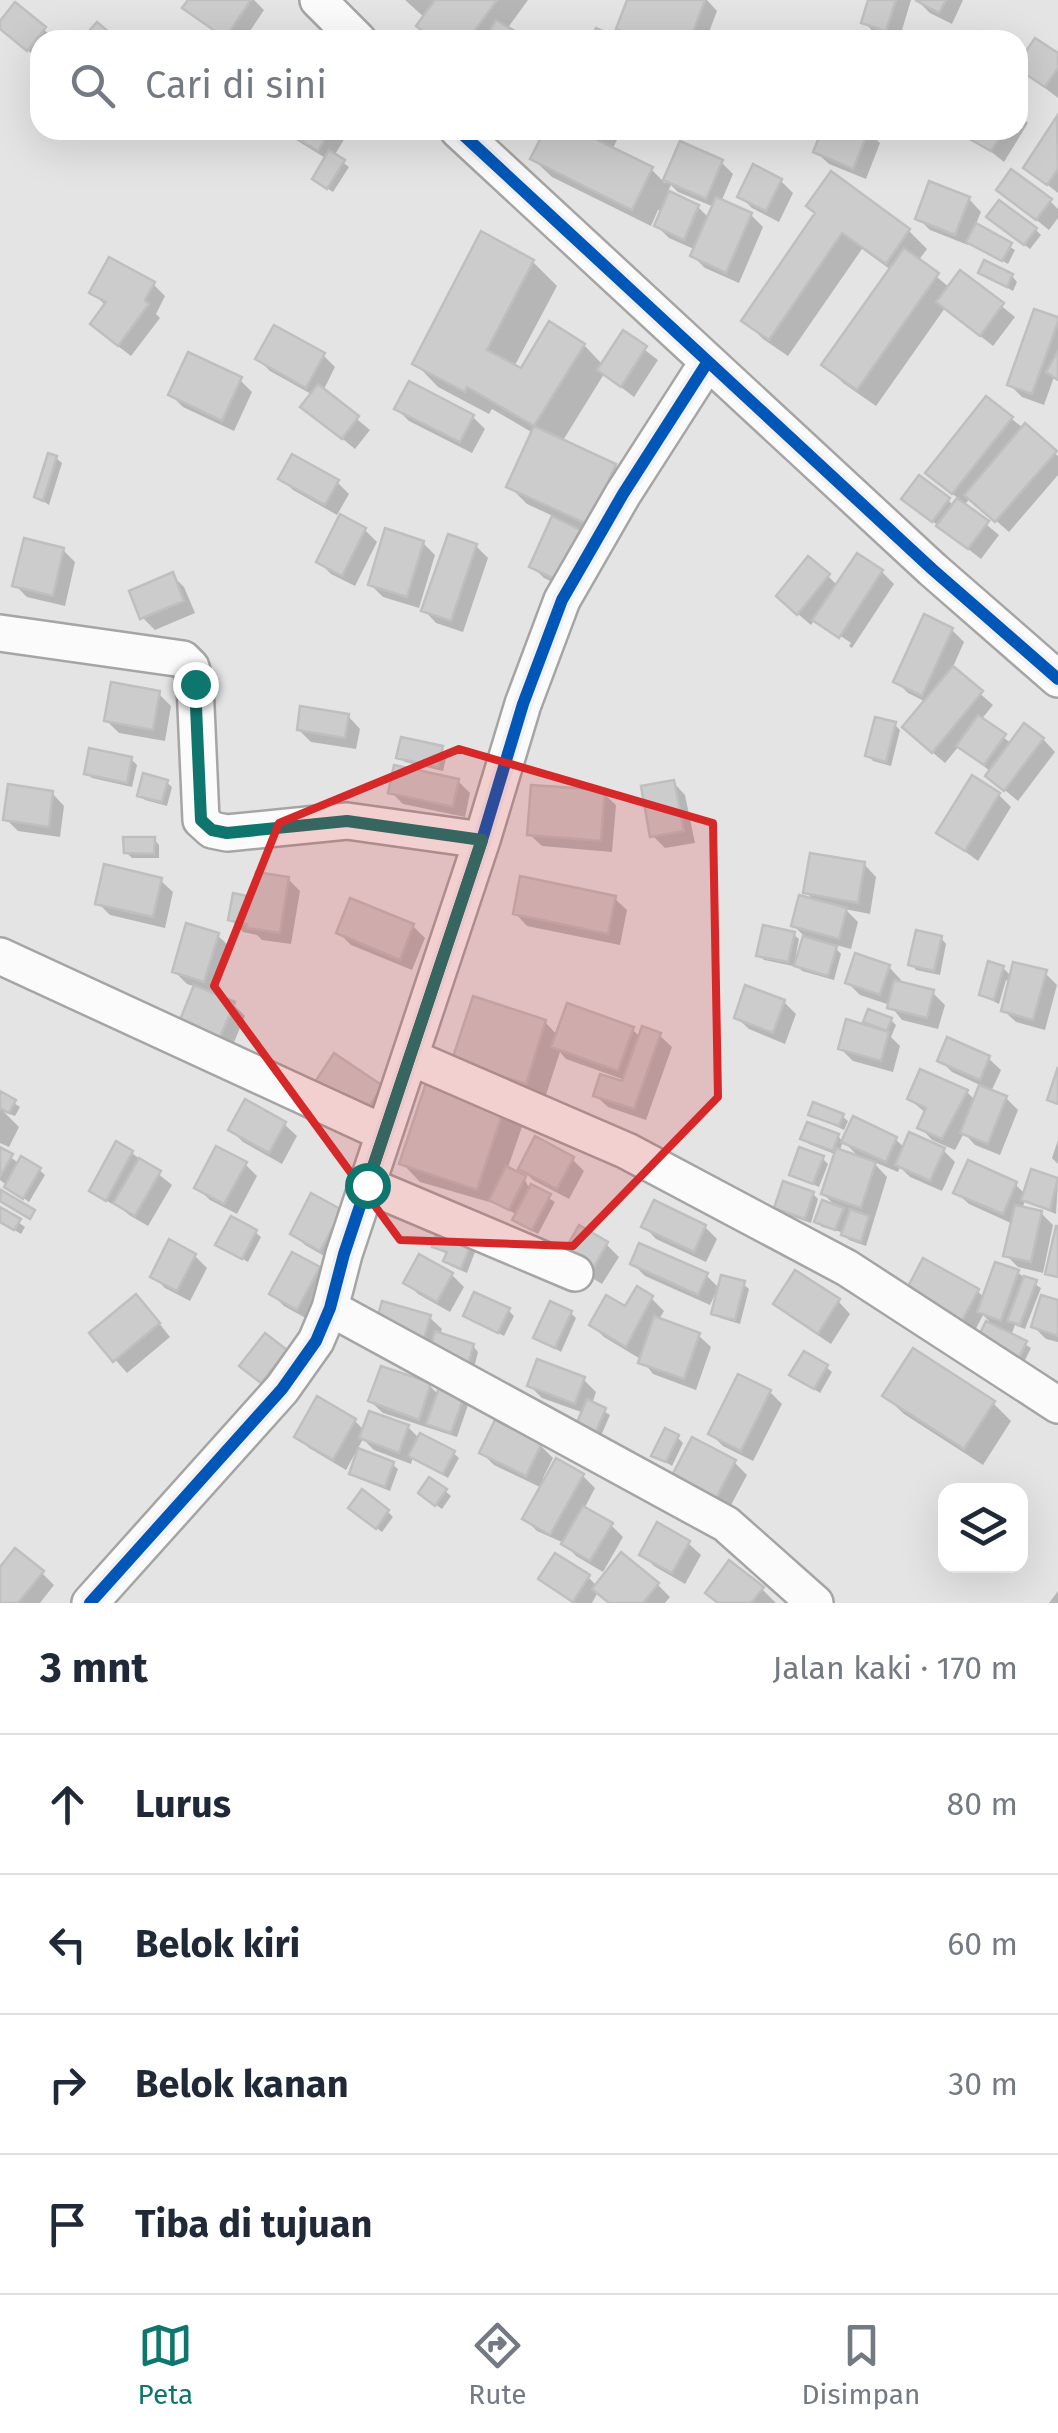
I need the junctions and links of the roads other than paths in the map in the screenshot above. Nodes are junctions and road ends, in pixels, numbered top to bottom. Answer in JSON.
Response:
{"nodes":[{"id":1,"x":318,"y":0,"type":"edge"},
{"id":2,"x":348,"y":30,"type":"edge"},
{"id":3,"x":469,"y":140,"type":"edge"},
{"id":4,"x":707,"y":363,"type":"junction"},
{"id":5,"x":0,"y":633,"type":"edge"},
{"id":6,"x":1058,"y":679,"type":"edge"},
{"id":7,"x":482,"y":840,"type":"junction"},
{"id":8,"x":0,"y":956,"type":"edge"},
{"id":9,"x":410,"y":1057,"type":"junction"},
{"id":10,"x":384,"y":1133,"type":"junction"},
{"id":11,"x":367,"y":1185,"type":"junction"},
{"id":12,"x":575,"y":1273,"type":"dead end"},
{"id":13,"x":330,"y":1308,"type":"junction"},
{"id":14,"x":1058,"y":1404,"type":"edge"},
{"id":15,"x":90,"y":1603,"type":"edge"},
{"id":16,"x":815,"y":1603,"type":"edge"}],
"edges":[{"from":1,"to":2,"type":"street"},
{"from":3,"to":4,"type":"street"},
{"from":4,"to":6,"type":"street"},
{"from":4,"to":7,"type":"street"},
{"from":5,"to":7,"type":"street"},
{"from":7,"to":9,"type":"street"},
{"from":8,"to":10,"type":"street"},
{"from":9,"to":10,"type":"street"},
{"from":9,"to":14,"type":"street"},
{"from":10,"to":11,"type":"street"},
{"from":11,"to":12,"type":"street"},
{"from":11,"to":13,"type":"street"},
{"from":13,"to":15,"type":"street"},
{"from":13,"to":16,"type":"street"}]}
